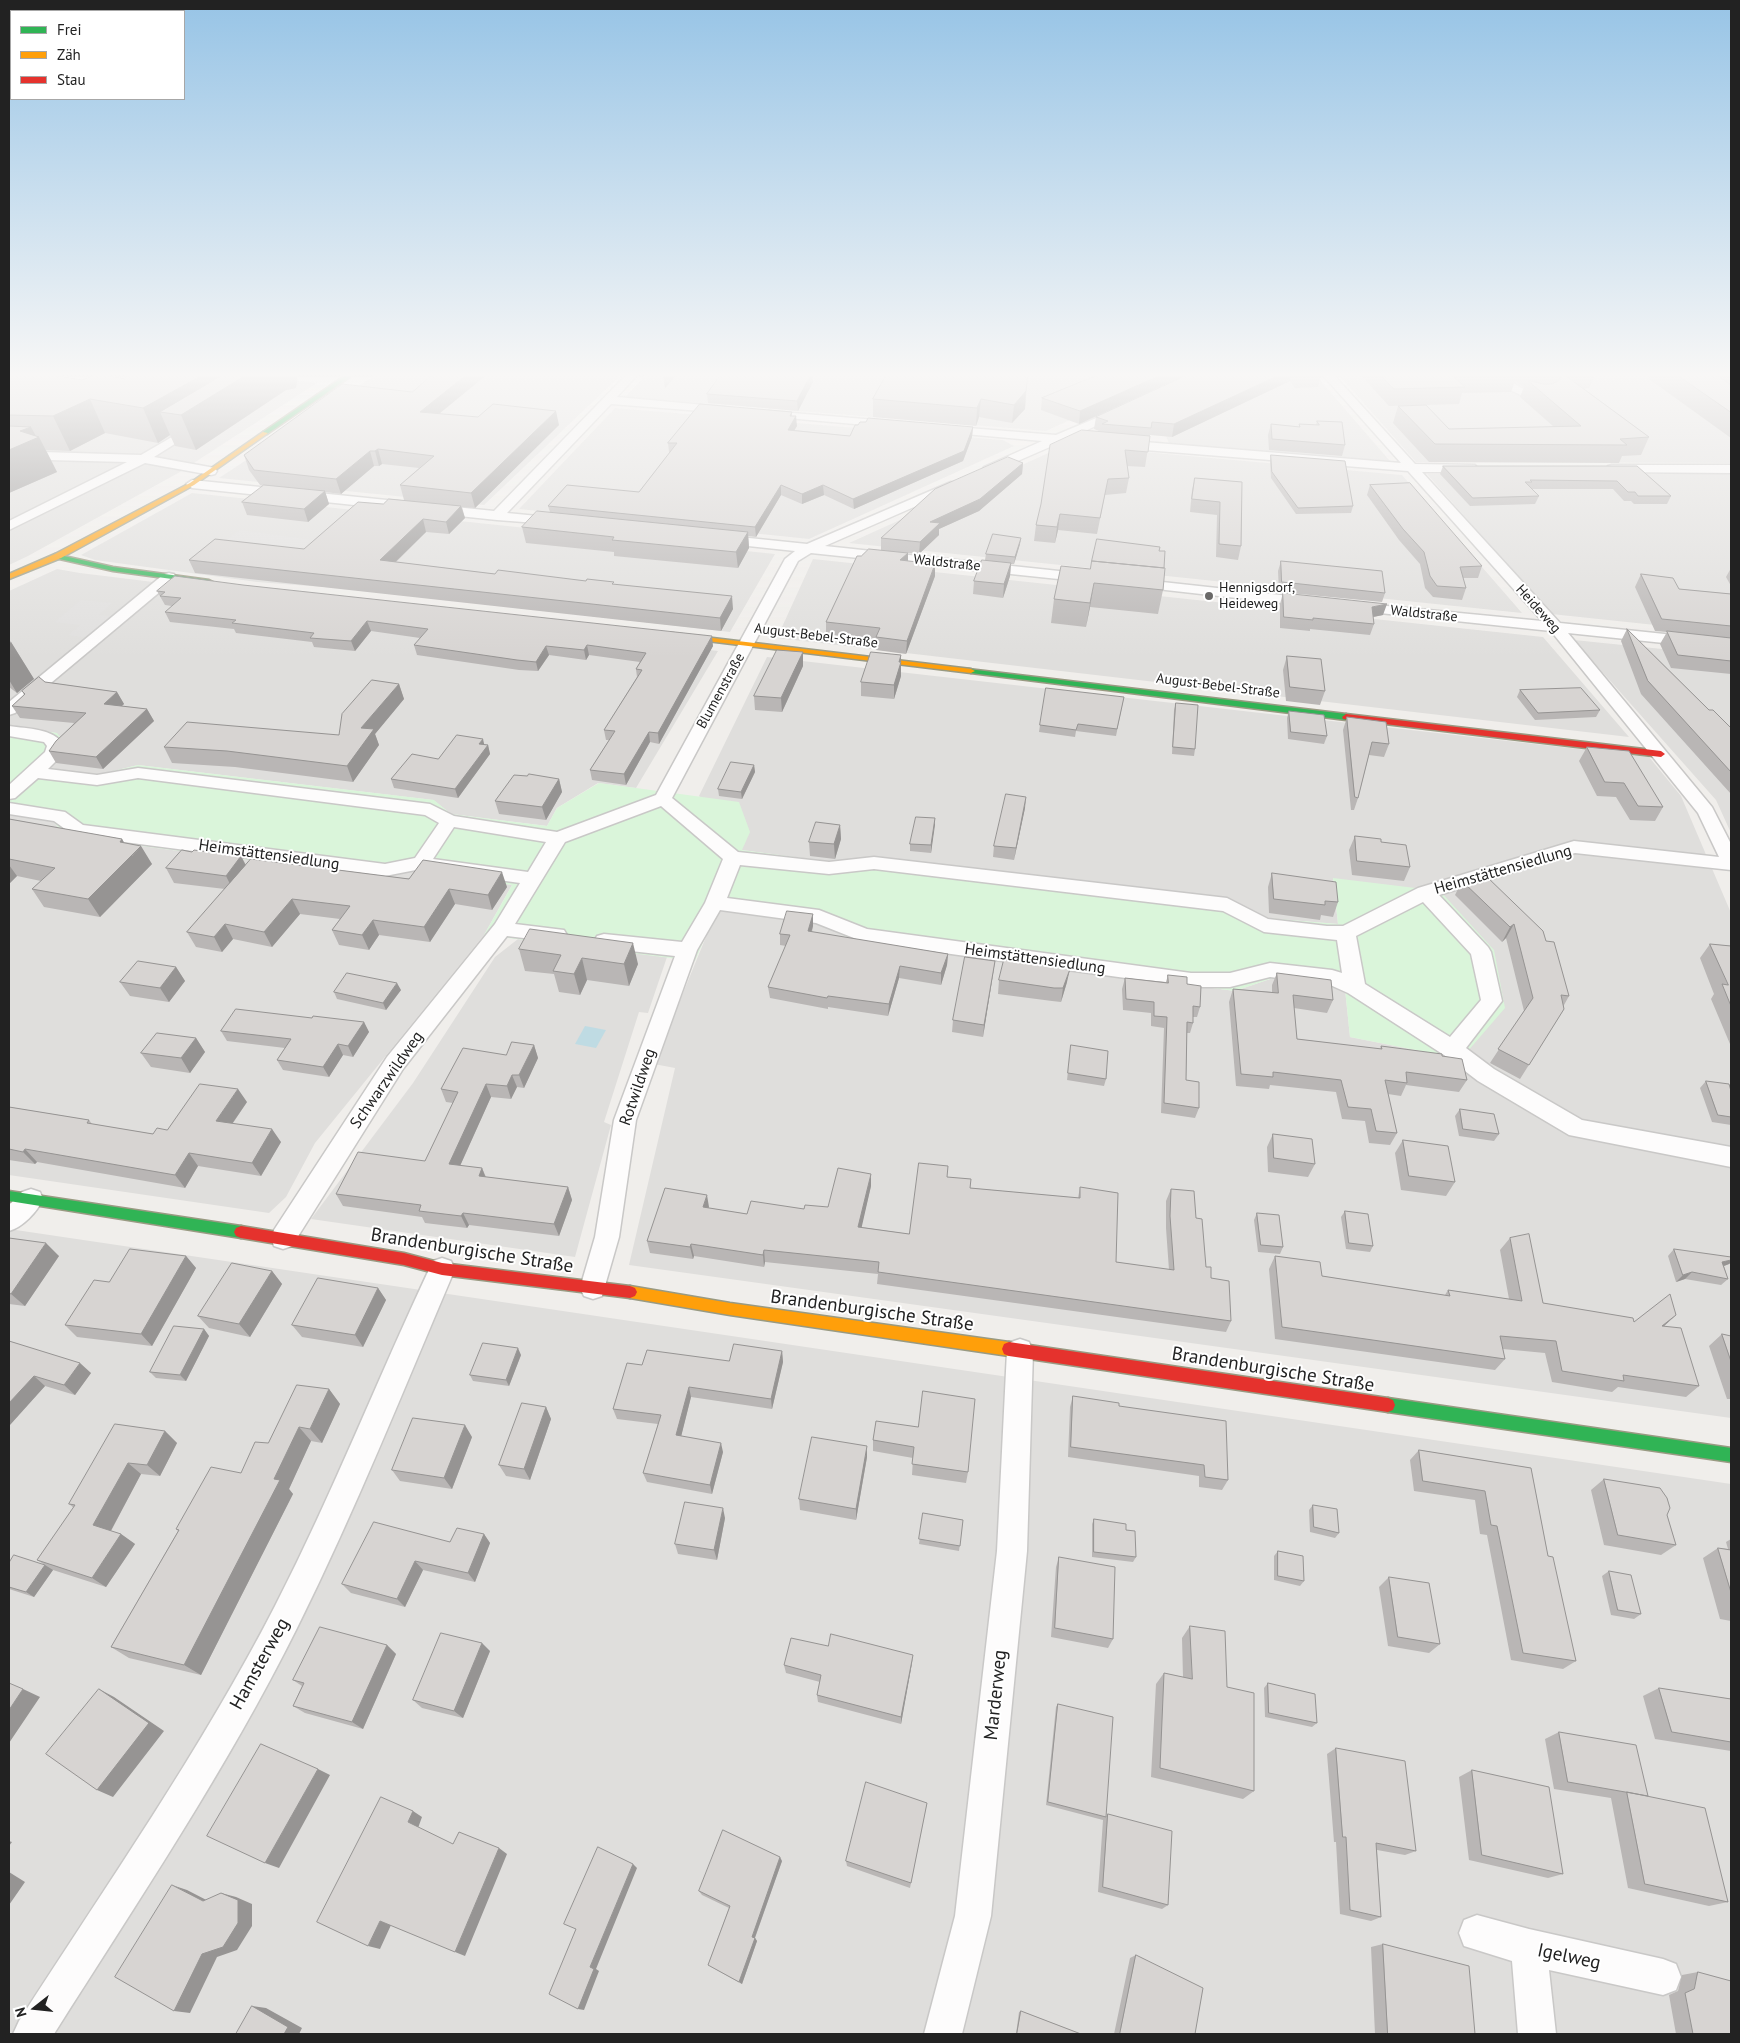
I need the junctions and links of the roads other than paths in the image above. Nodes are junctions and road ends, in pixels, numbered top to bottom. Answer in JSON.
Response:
{"nodes":[{"id":1,"x":126,"y":467,"type":"edge"},
{"id":2,"x":190,"y":467,"type":"edge"},
{"id":3,"x":216,"y":467,"type":"edge"},
{"id":4,"x":544,"y":467,"type":"edge"},
{"id":5,"x":993,"y":467,"type":"edge"},
{"id":6,"x":1403,"y":467,"type":"edge"},
{"id":7,"x":1411,"y":468,"type":"junction"},
{"id":8,"x":1488,"y":468,"type":"edge"},
{"id":9,"x":1601,"y":469,"type":"edge"},
{"id":10,"x":1731,"y":469,"type":"edge"},
{"id":11,"x":211,"y":471,"type":"junction"},
{"id":12,"x":978,"y":474,"type":"edge"},
{"id":13,"x":960,"y":482,"type":"edge"},
{"id":14,"x":192,"y":484,"type":"junction"},
{"id":15,"x":497,"y":516,"type":"junction"},
{"id":16,"x":575,"y":524,"type":"edge"},
{"id":17,"x":9,"y":526,"type":"edge"},
{"id":18,"x":711,"y":538,"type":"edge"},
{"id":19,"x":808,"y":548,"type":"junction"},
{"id":20,"x":58,"y":556,"type":"junction"},
{"id":21,"x":9,"y":577,"type":"edge"},
{"id":22,"x":169,"y":577,"type":"junction"},
{"id":23,"x":1104,"y":580,"type":"edge"},
{"id":24,"x":1123,"y":582,"type":"edge"},
{"id":25,"x":218,"y":584,"type":"edge"},
{"id":26,"x":1322,"y":603,"type":"edge"},
{"id":27,"x":1341,"y":605,"type":"edge"},
{"id":28,"x":1556,"y":628,"type":"junction"},
{"id":29,"x":664,"y":634,"type":"edge"},
{"id":30,"x":748,"y":642,"type":"junction"},
{"id":31,"x":1731,"y":645,"type":"edge"},
{"id":32,"x":9,"y":710,"type":"edge"},
{"id":33,"x":9,"y":731,"type":"edge"},
{"id":34,"x":1661,"y":754,"type":"junction"},
{"id":35,"x":34,"y":772,"type":"junction"},
{"id":36,"x":9,"y":794,"type":"edge"},
{"id":37,"x":663,"y":799,"type":"junction"},
{"id":38,"x":9,"y":809,"type":"edge"},
{"id":39,"x":449,"y":821,"type":"junction"},
{"id":40,"x":558,"y":838,"type":"junction"},
{"id":41,"x":733,"y":858,"type":"junction"},
{"id":42,"x":1731,"y":863,"type":"edge"},
{"id":43,"x":421,"y":864,"type":"junction"},
{"id":44,"x":533,"y":879,"type":"junction"},
{"id":45,"x":1425,"y":893,"type":"junction"},
{"id":46,"x":715,"y":903,"type":"junction"},
{"id":47,"x":502,"y":930,"type":"junction"},
{"id":48,"x":1346,"y":933,"type":"junction"},
{"id":49,"x":687,"y":950,"type":"junction"},
{"id":50,"x":1355,"y":988,"type":"junction"},
{"id":51,"x":1452,"y":1049,"type":"junction"},
{"id":52,"x":1731,"y":1156,"type":"edge"},
{"id":53,"x":20,"y":1198,"type":"edge"},
{"id":54,"x":9,"y":1221,"type":"edge"},
{"id":55,"x":283,"y":1238,"type":"junction"},
{"id":56,"x":442,"y":1269,"type":"junction"},
{"id":57,"x":593,"y":1288,"type":"junction"},
{"id":58,"x":1020,"y":1351,"type":"junction"},
{"id":59,"x":1731,"y":1455,"type":"edge"},
{"id":60,"x":1477,"y":1934,"type":"dead end"},
{"id":61,"x":1529,"y":1947,"type":"junction"},
{"id":62,"x":1663,"y":1977,"type":"dead end"},
{"id":63,"x":32,"y":2034,"type":"edge"},
{"id":64,"x":943,"y":2034,"type":"edge"},
{"id":65,"x":1537,"y":2034,"type":"edge"}],
"edges":[{"from":1,"to":17,"type":"street"},
{"from":2,"to":11,"type":"street"},
{"from":3,"to":11,"type":"street"},
{"from":4,"to":15,"type":"street"},
{"from":5,"to":12,"type":"street"},
{"from":6,"to":7,"type":"street"},
{"from":7,"to":8,"type":"street"},
{"from":7,"to":28,"type":"street","name":"Heideweg"},
{"from":9,"to":10,"type":"street"},
{"from":11,"to":14,"type":"street"},
{"from":13,"to":19,"type":"street","name":"Blumenstraße"},
{"from":14,"to":15,"type":"street"},
{"from":14,"to":20,"type":"street"},
{"from":15,"to":16,"type":"street"},
{"from":18,"to":19,"type":"street","name":"Waldstraße"},
{"from":19,"to":23,"type":"street","name":"Waldstraße"},
{"from":19,"to":30,"type":"street","name":"Blumenstraße"},
{"from":20,"to":21,"type":"street"},
{"from":20,"to":22,"type":"street"},
{"from":22,"to":25,"type":"street"},
{"from":22,"to":32,"type":"street"},
{"from":24,"to":26,"type":"street"},
{"from":27,"to":28,"type":"street","name":"Waldstraße"},
{"from":28,"to":31,"type":"street","name":"Waldstraße"},
{"from":28,"to":34,"type":"street","name":"Heideweg"},
{"from":29,"to":30,"type":"street","name":"August-Bebel-Straße"},
{"from":30,"to":34,"type":"street","name":"August-Bebel-Straße"},
{"from":30,"to":37,"type":"street","name":"Blumenstraße"},
{"from":33,"to":35,"type":"street"},
{"from":34,"to":42,"type":"street","name":"Heideweg"},
{"from":35,"to":36,"type":"street"},
{"from":35,"to":39,"type":"street"},
{"from":37,"to":40,"type":"street"},
{"from":37,"to":41,"type":"street"},
{"from":38,"to":43,"type":"street","name":"Heimstättensiedlung"},
{"from":39,"to":40,"type":"street"},
{"from":39,"to":43,"type":"street"},
{"from":40,"to":44,"type":"street"},
{"from":41,"to":46,"type":"street"},
{"from":41,"to":48,"type":"street","name":"Heimstättensiedlung"},
{"from":42,"to":45,"type":"street","name":"Heimstättensiedlung"},
{"from":43,"to":44,"type":"street","name":"Heimstättensiedlung"},
{"from":44,"to":47,"type":"street"},
{"from":45,"to":48,"type":"street","name":"Heimstättensiedlung"},
{"from":45,"to":51,"type":"street","name":"Heimstättensiedlung"},
{"from":46,"to":49,"type":"street"},
{"from":46,"to":50,"type":"street","name":"Heimstättensiedlung"},
{"from":47,"to":49,"type":"street"},
{"from":47,"to":55,"type":"street","name":"Schwarzwildweg"},
{"from":48,"to":50,"type":"street"},
{"from":49,"to":57,"type":"street","name":"Rotwildweg"},
{"from":50,"to":51,"type":"street","name":"Heimstättensiedlung"},
{"from":51,"to":52,"type":"street","name":"Heimstättensiedlung"},
{"from":53,"to":54,"type":"street"},
{"from":53,"to":55,"type":"street","name":"Brandenburgische Straße"},
{"from":55,"to":56,"type":"street","name":"Brandenburgische Straße"},
{"from":56,"to":57,"type":"street","name":"Brandenburgische Straße"},
{"from":56,"to":63,"type":"street","name":"Hamsterweg"},
{"from":57,"to":58,"type":"street","name":"Brandenburgische Straße"},
{"from":58,"to":59,"type":"street","name":"Brandenburgische Straße"},
{"from":58,"to":64,"type":"street","name":"Marderweg"},
{"from":60,"to":61,"type":"street"},
{"from":61,"to":62,"type":"street","name":"Igelweg"},
{"from":61,"to":65,"type":"street","name":"Igelweg"}]}
